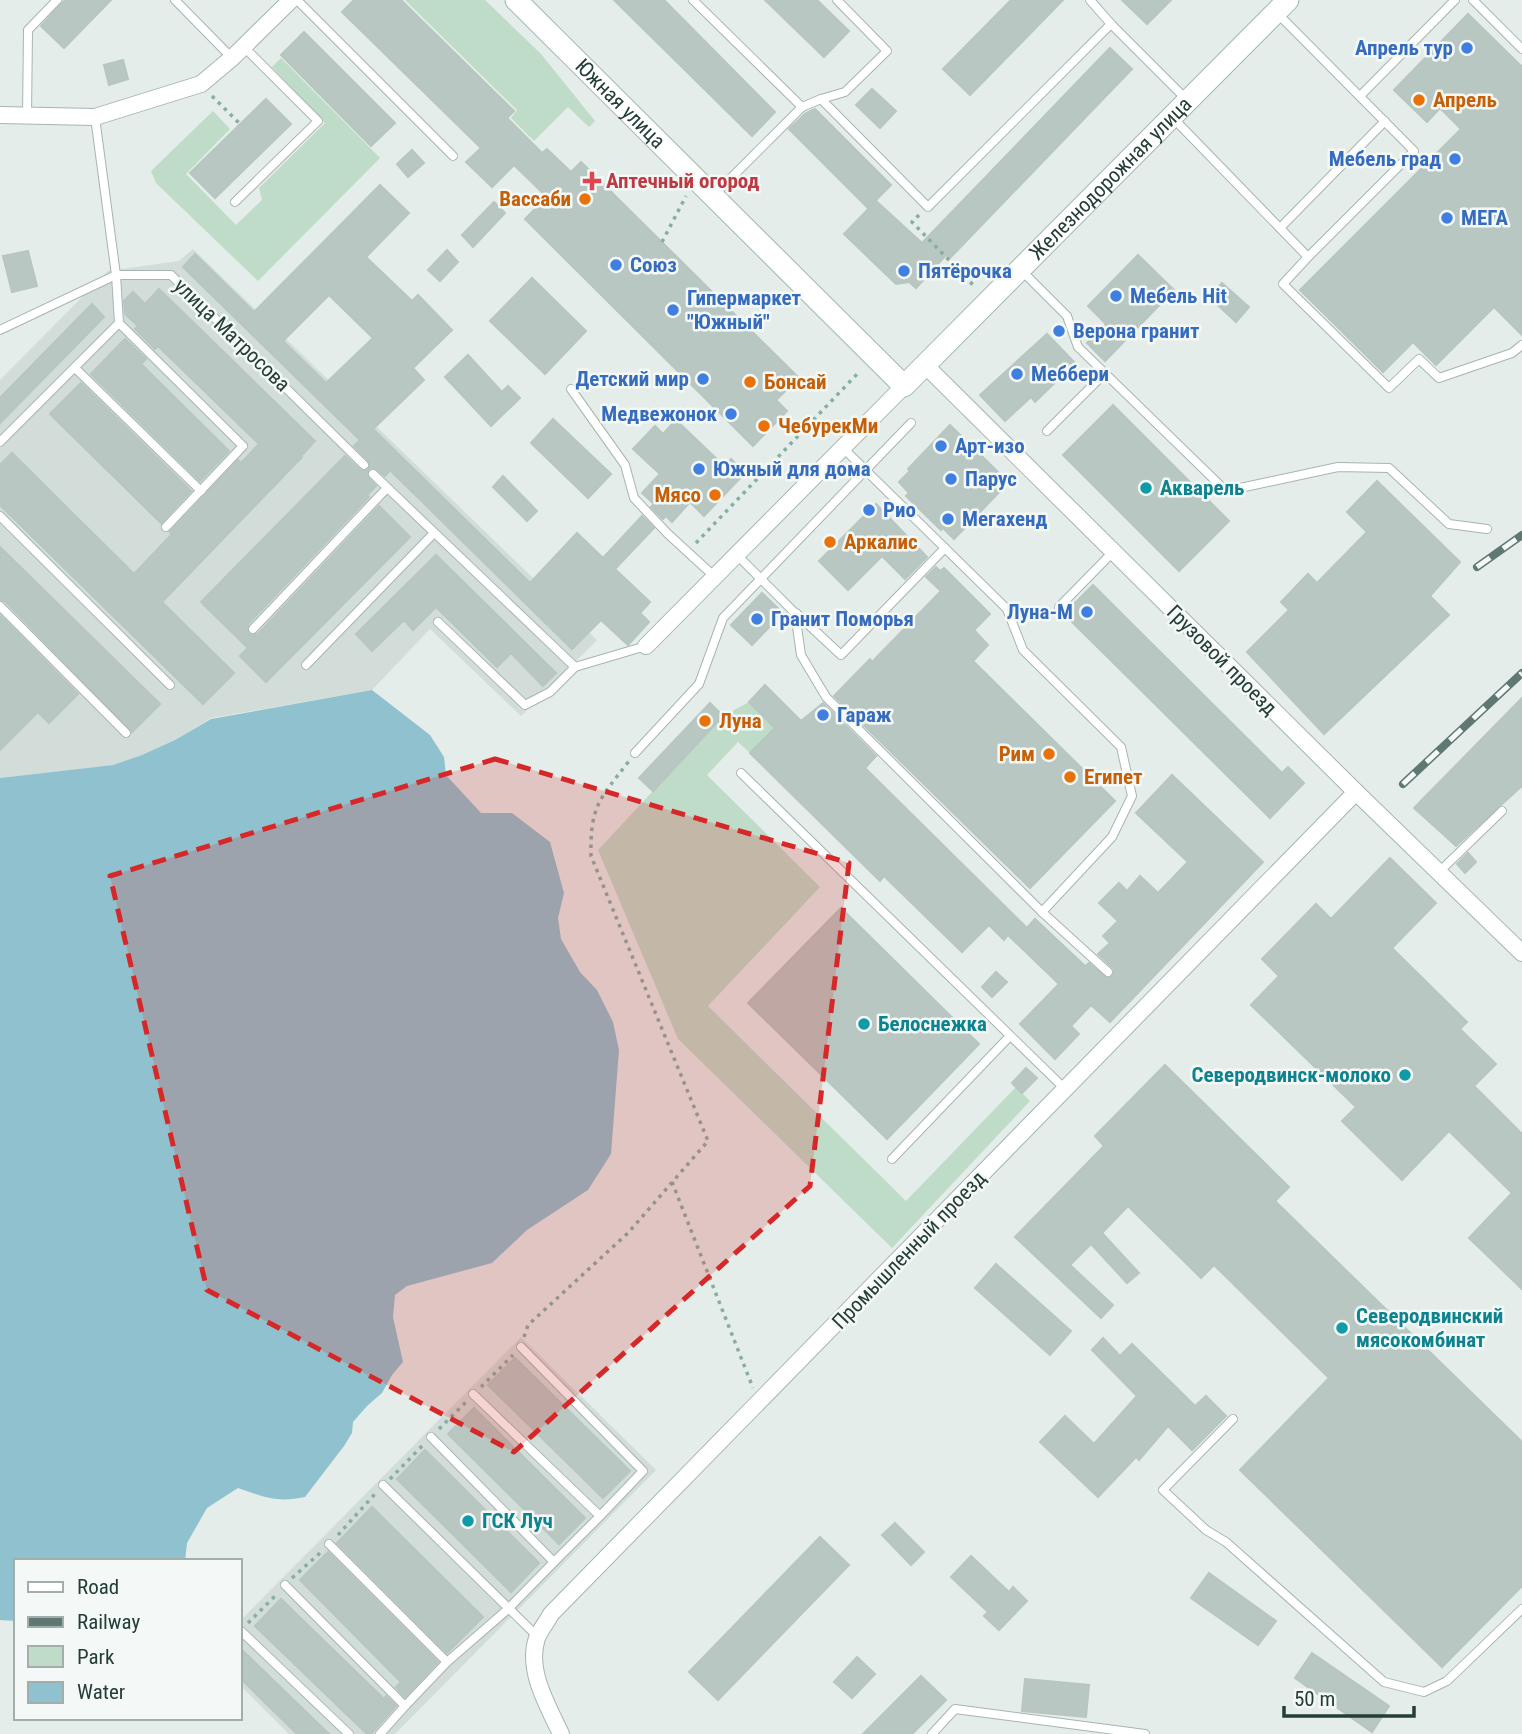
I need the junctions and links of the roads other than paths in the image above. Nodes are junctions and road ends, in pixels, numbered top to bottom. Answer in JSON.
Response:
{"nodes":[{"id":1,"x":57,"y":0,"type":"edge"},
{"id":2,"x":175,"y":0,"type":"edge"},
{"id":3,"x":292,"y":0,"type":"edge"},
{"id":4,"x":297,"y":0,"type":"edge"},
{"id":5,"x":516,"y":0,"type":"edge"},
{"id":6,"x":693,"y":0,"type":"edge"},
{"id":7,"x":836,"y":0,"type":"edge"},
{"id":8,"x":1090,"y":0,"type":"edge"},
{"id":9,"x":1454,"y":0,"type":"edge"},
{"id":10,"x":1473,"y":0,"type":"edge"},
{"id":11,"x":1282,"y":6,"type":"edge"},
{"id":12,"x":1111,"y":24,"type":"junction"},
{"id":13,"x":1522,"y":49,"type":"edge"},
{"id":14,"x":238,"y":52,"type":"junction"},
{"id":15,"x":1360,"y":96,"type":"junction"},
{"id":16,"x":821,"y":99,"type":"junction"},
{"id":17,"x":1188,"y":100,"type":"junction"},
{"id":18,"x":802,"y":107,"type":"junction"},
{"id":19,"x":0,"y":115,"type":"edge"},
{"id":20,"x":27,"y":116,"type":"junction"},
{"id":21,"x":95,"y":117,"type":"junction"},
{"id":22,"x":1171,"y":117,"type":"junction"},
{"id":23,"x":1385,"y":121,"type":"junction"},
{"id":24,"x":453,"y":156,"type":"dead end"},
{"id":25,"x":713,"y":196,"type":"junction"},
{"id":26,"x":235,"y":202,"type":"dead end"},
{"id":27,"x":1280,"y":228,"type":"junction"},
{"id":28,"x":1308,"y":257,"type":"junction"},
{"id":29,"x":1020,"y":269,"type":"junction"},
{"id":30,"x":116,"y":275,"type":"junction"},
{"id":31,"x":119,"y":323,"type":"junction"},
{"id":32,"x":0,"y":330,"type":"edge"},
{"id":33,"x":1522,"y":345,"type":"edge"},
{"id":34,"x":925,"y":365,"type":"junction"},
{"id":35,"x":75,"y":368,"type":"junction"},
{"id":36,"x":1105,"y":373,"type":"junction"},
{"id":37,"x":904,"y":386,"type":"junction"},
{"id":38,"x":571,"y":389,"type":"dead end"},
{"id":39,"x":911,"y":423,"type":"dead end"},
{"id":40,"x":1046,"y":431,"type":"dead end"},
{"id":41,"x":0,"y":442,"type":"edge"},
{"id":42,"x":843,"y":448,"type":"junction"},
{"id":43,"x":364,"y":465,"type":"dead end"},
{"id":44,"x":865,"y":470,"type":"junction"},
{"id":45,"x":373,"y":474,"type":"dead end"},
{"id":46,"x":387,"y":488,"type":"junction"},
{"id":47,"x":201,"y":491,"type":"junction"},
{"id":48,"x":0,"y":516,"type":"edge"},
{"id":49,"x":166,"y":527,"type":"dead end"},
{"id":50,"x":1487,"y":529,"type":"dead end"},
{"id":51,"x":434,"y":533,"type":"junction"},
{"id":52,"x":945,"y":548,"type":"junction"},
{"id":53,"x":1113,"y":552,"type":"junction"},
{"id":54,"x":736,"y":554,"type":"junction"},
{"id":55,"x":715,"y":577,"type":"junction"},
{"id":56,"x":762,"y":580,"type":"junction"},
{"id":57,"x":0,"y":606,"type":"edge"},
{"id":58,"x":1059,"y":607,"type":"dead end"},
{"id":59,"x":795,"y":612,"type":"junction"},
{"id":60,"x":438,"y":622,"type":"dead end"},
{"id":61,"x":253,"y":629,"type":"dead end"},
{"id":62,"x":646,"y":646,"type":"joint"},
{"id":63,"x":306,"y":665,"type":"dead end"},
{"id":64,"x":575,"y":667,"type":"junction"},
{"id":65,"x":170,"y":685,"type":"dead end"},
{"id":66,"x":126,"y":733,"type":"dead end"},
{"id":67,"x":635,"y":753,"type":"road end"},
{"id":68,"x":741,"y":774,"type":"dead end"},
{"id":69,"x":1356,"y":792,"type":"junction"},
{"id":70,"x":1502,"y":811,"type":"dead end"},
{"id":71,"x":1439,"y":872,"type":"junction"},
{"id":72,"x":1042,"y":912,"type":"junction"},
{"id":73,"x":1522,"y":953,"type":"edge"},
{"id":74,"x":1108,"y":972,"type":"dead end"},
{"id":75,"x":1010,"y":1036,"type":"junction"},
{"id":76,"x":1065,"y":1090,"type":"junction"},
{"id":77,"x":892,"y":1159,"type":"dead end"},
{"id":78,"x":521,"y":1347,"type":"road end"},
{"id":79,"x":473,"y":1394,"type":"dead end"},
{"id":80,"x":1233,"y":1419,"type":"dead end"},
{"id":81,"x":431,"y":1437,"type":"dead end"},
{"id":82,"x":383,"y":1485,"type":"dead end"},
{"id":83,"x":600,"y":1516,"type":"junction"},
{"id":84,"x":329,"y":1544,"type":"dead end"},
{"id":85,"x":554,"y":1562,"type":"junction"},
{"id":86,"x":285,"y":1585,"type":"dead end"},
{"id":87,"x":509,"y":1609,"type":"junction"},
{"id":88,"x":1522,"y":1609,"type":"edge"},
{"id":89,"x":242,"y":1631,"type":"edge"},
{"id":90,"x":538,"y":1637,"type":"junction"},
{"id":91,"x":447,"y":1662,"type":"junction"},
{"id":92,"x":405,"y":1706,"type":"junction"},
{"id":93,"x":349,"y":1734,"type":"edge"},
{"id":94,"x":380,"y":1734,"type":"edge"},
{"id":95,"x":561,"y":1734,"type":"edge"},
{"id":96,"x":932,"y":1734,"type":"edge"},
{"id":97,"x":1145,"y":1734,"type":"edge"}],
"edges":[{"from":1,"to":20,"type":"lane"},
{"from":2,"to":14,"type":"lane"},
{"from":3,"to":14,"type":"street"},
{"from":4,"to":24,"type":"lane"},
{"from":5,"to":25,"type":"main road","name":"Южная улица"},
{"from":6,"to":18,"type":"lane"},
{"from":7,"to":16,"type":"lane"},
{"from":8,"to":12,"type":"lane"},
{"from":9,"to":15,"type":"lane"},
{"from":10,"to":13,"type":"lane"},
{"from":11,"to":15,"type":"lane"},
{"from":11,"to":17,"type":"main road","name":"Железнодорожная улица"},
{"from":12,"to":16,"type":"lane"},
{"from":12,"to":17,"type":"lane"},
{"from":14,"to":21,"type":"street"},
{"from":14,"to":26,"type":"lane"},
{"from":15,"to":23,"type":"lane"},
{"from":16,"to":18,"type":"lane"},
{"from":17,"to":22,"type":"main road","name":"Железнодорожная улица"},
{"from":18,"to":25,"type":"lane"},
{"from":19,"to":20,"type":"street"},
{"from":20,"to":21,"type":"street"},
{"from":21,"to":30,"type":"lane"},
{"from":22,"to":27,"type":"lane"},
{"from":22,"to":29,"type":"main road","name":"Железнодорожная улица"},
{"from":23,"to":27,"type":"lane"},
{"from":23,"to":28,"type":"lane"},
{"from":25,"to":37,"type":"main road","name":"Южная улица"},
{"from":27,"to":28,"type":"lane"},
{"from":28,"to":33,"type":"lane"},
{"from":29,"to":34,"type":"main road","name":"Железнодорожная улица"},
{"from":29,"to":36,"type":"lane"},
{"from":30,"to":31,"type":"lane"},
{"from":30,"to":32,"type":"lane","name":"улица Матросова"},
{"from":30,"to":43,"type":"lane","name":"улица Матросова"},
{"from":31,"to":35,"type":"lane"},
{"from":31,"to":47,"type":"lane"},
{"from":34,"to":37,"type":"main road","name":"Железнодорожная улица"},
{"from":34,"to":53,"type":"street","name":"Грузовой проезд"},
{"from":35,"to":41,"type":"lane"},
{"from":35,"to":47,"type":"lane"},
{"from":36,"to":40,"type":"lane"},
{"from":36,"to":50,"type":"lane"},
{"from":37,"to":42,"type":"street"},
{"from":38,"to":55,"type":"lane"},
{"from":39,"to":44,"type":"lane"},
{"from":42,"to":44,"type":"lane"},
{"from":42,"to":54,"type":"street"},
{"from":44,"to":52,"type":"lane"},
{"from":44,"to":56,"type":"lane"},
{"from":45,"to":46,"type":"lane"},
{"from":46,"to":51,"type":"lane"},
{"from":46,"to":61,"type":"lane"},
{"from":47,"to":49,"type":"lane"},
{"from":48,"to":65,"type":"lane"},
{"from":51,"to":63,"type":"lane"},
{"from":51,"to":64,"type":"lane"},
{"from":52,"to":59,"type":"lane"},
{"from":52,"to":72,"type":"lane"},
{"from":53,"to":58,"type":"lane"},
{"from":53,"to":69,"type":"street","name":"Грузовой проезд"},
{"from":54,"to":55,"type":"street"},
{"from":54,"to":56,"type":"lane"},
{"from":55,"to":62,"type":"street"},
{"from":56,"to":59,"type":"lane"},
{"from":56,"to":67,"type":"lane"},
{"from":57,"to":66,"type":"lane"},
{"from":59,"to":72,"type":"lane"},
{"from":60,"to":64,"type":"lane"},
{"from":62,"to":64,"type":"lane"},
{"from":68,"to":75,"type":"lane"},
{"from":69,"to":71,"type":"street","name":"Грузовой проезд"},
{"from":69,"to":76,"type":"street","name":"Промышленный проезд"},
{"from":70,"to":71,"type":"lane"},
{"from":71,"to":73,"type":"street","name":"Грузовой проезд"},
{"from":72,"to":74,"type":"lane"},
{"from":75,"to":76,"type":"lane"},
{"from":75,"to":77,"type":"lane"},
{"from":76,"to":90,"type":"street","name":"Промышленный проезд"},
{"from":78,"to":83,"type":"lane"},
{"from":79,"to":83,"type":"lane"},
{"from":80,"to":88,"type":"lane"},
{"from":81,"to":85,"type":"lane"},
{"from":82,"to":87,"type":"lane"},
{"from":83,"to":85,"type":"lane"},
{"from":84,"to":91,"type":"lane"},
{"from":85,"to":87,"type":"lane"},
{"from":86,"to":92,"type":"lane"},
{"from":87,"to":90,"type":"lane"},
{"from":87,"to":91,"type":"lane"},
{"from":89,"to":93,"type":"lane"},
{"from":90,"to":95,"type":"street"},
{"from":91,"to":92,"type":"lane"},
{"from":92,"to":94,"type":"lane"},
{"from":96,"to":97,"type":"lane"}]}
